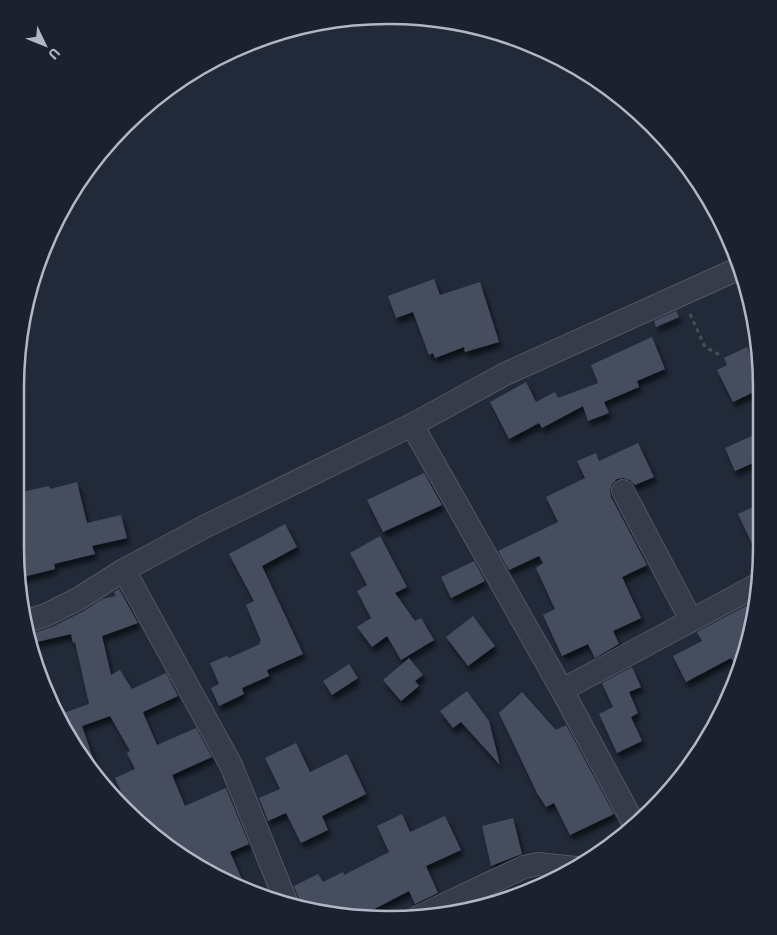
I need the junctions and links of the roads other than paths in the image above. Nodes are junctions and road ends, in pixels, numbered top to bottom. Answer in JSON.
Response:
{"nodes":[{"id":1,"x":734,"y":271,"type":"edge"},
{"id":2,"x":412,"y":425,"type":"junction"},
{"id":3,"x":623,"y":491,"type":"dead end"},
{"id":4,"x":124,"y":570,"type":"junction"},
{"id":5,"x":750,"y":589,"type":"edge"},
{"id":6,"x":31,"y":620,"type":"edge"},
{"id":7,"x":691,"y":620,"type":"junction"},
{"id":8,"x":562,"y":690,"type":"junction"},
{"id":9,"x":631,"y":819,"type":"edge"},
{"id":10,"x":563,"y":867,"type":"edge"},
{"id":11,"x":284,"y":896,"type":"edge"},
{"id":12,"x":440,"y":907,"type":"edge"}],
"edges":[{"from":1,"to":2,"type":"street"},
{"from":2,"to":4,"type":"street"},
{"from":2,"to":8,"type":"street"},
{"from":3,"to":7,"type":"street"},
{"from":4,"to":6,"type":"street"},
{"from":4,"to":11,"type":"street"},
{"from":5,"to":7,"type":"street"},
{"from":7,"to":8,"type":"street"},
{"from":8,"to":9,"type":"street"},
{"from":10,"to":12,"type":"street"}]}
